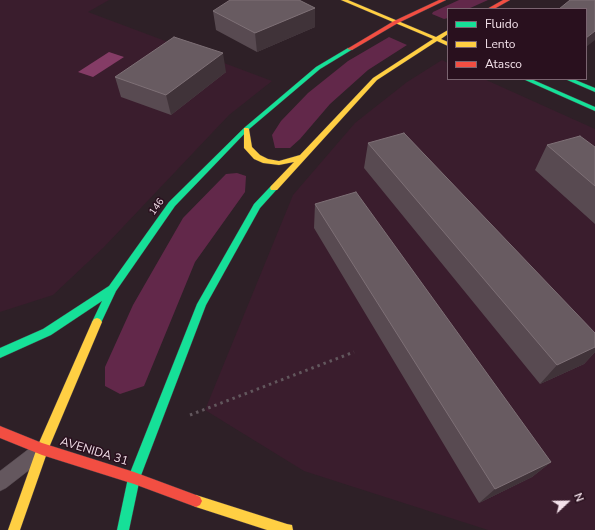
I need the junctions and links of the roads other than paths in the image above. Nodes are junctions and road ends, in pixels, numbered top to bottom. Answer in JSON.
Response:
{"nodes":[{"id":1,"x":344,"y":0,"type":"edge"},
{"id":2,"x":443,"y":0,"type":"edge"},
{"id":3,"x":507,"y":0,"type":"edge"},
{"id":4,"x":400,"y":8,"type":"dead end"},
{"id":5,"x":492,"y":8,"type":"edge"},
{"id":6,"x":414,"y":14,"type":"junction"},
{"id":7,"x":428,"y":19,"type":"dead end"},
{"id":8,"x":396,"y":22,"type":"junction"},
{"id":9,"x":446,"y":28,"type":"edge"},
{"id":10,"x":435,"y":38,"type":"junction"},
{"id":11,"x":447,"y":44,"type":"edge"},
{"id":12,"x":528,"y":80,"type":"edge"},
{"id":13,"x":570,"y":80,"type":"edge"},
{"id":14,"x":595,"y":90,"type":"edge"},
{"id":15,"x":595,"y":109,"type":"edge"},
{"id":16,"x":246,"y":129,"type":"junction"},
{"id":17,"x":303,"y":156,"type":"junction"},
{"id":18,"x":112,"y":289,"type":"junction"},
{"id":19,"x":0,"y":353,"type":"edge"},
{"id":20,"x":0,"y":432,"type":"edge"},
{"id":21,"x":42,"y":449,"type":"junction"},
{"id":22,"x":134,"y":478,"type":"junction"},
{"id":23,"x":0,"y":482,"type":"edge"},
{"id":24,"x":181,"y":496,"type":"junction"},
{"id":25,"x":215,"y":517,"type":"dead end"},
{"id":26,"x":14,"y":530,"type":"edge"},
{"id":27,"x":123,"y":530,"type":"edge"},
{"id":28,"x":287,"y":530,"type":"edge"}],
"edges":[{"from":1,"to":8,"type":"main road"},
{"from":2,"to":6,"type":"main road","name":"146"},
{"from":3,"to":5,"type":"main road"},
{"from":4,"to":6,"type":"main road"},
{"from":6,"to":7,"type":"main road"},
{"from":6,"to":8,"type":"main road","name":"146"},
{"from":8,"to":10,"type":"main road"},
{"from":8,"to":16,"type":"main road","name":"146"},
{"from":9,"to":10,"type":"main road"},
{"from":10,"to":11,"type":"main road"},
{"from":10,"to":17,"type":"main road"},
{"from":12,"to":15,"type":"main road"},
{"from":13,"to":14,"type":"main road"},
{"from":16,"to":17,"type":"main road"},
{"from":16,"to":18,"type":"main road","name":"146"},
{"from":17,"to":22,"type":"main road"},
{"from":18,"to":19,"type":"main road"},
{"from":18,"to":21,"type":"main road","name":"146"},
{"from":20,"to":21,"type":"main road","name":"AVENIDA 31"},
{"from":21,"to":22,"type":"main road","name":"AVENIDA 31"},
{"from":21,"to":23,"type":"lane"},
{"from":21,"to":26,"type":"main road","name":"146"},
{"from":22,"to":24,"type":"main road","name":"AVENIDA 31"},
{"from":22,"to":27,"type":"main road"},
{"from":24,"to":25,"type":"main road","name":"AVENIDA 31"},
{"from":24,"to":28,"type":"main road","name":"AVENIDA 31"}]}
